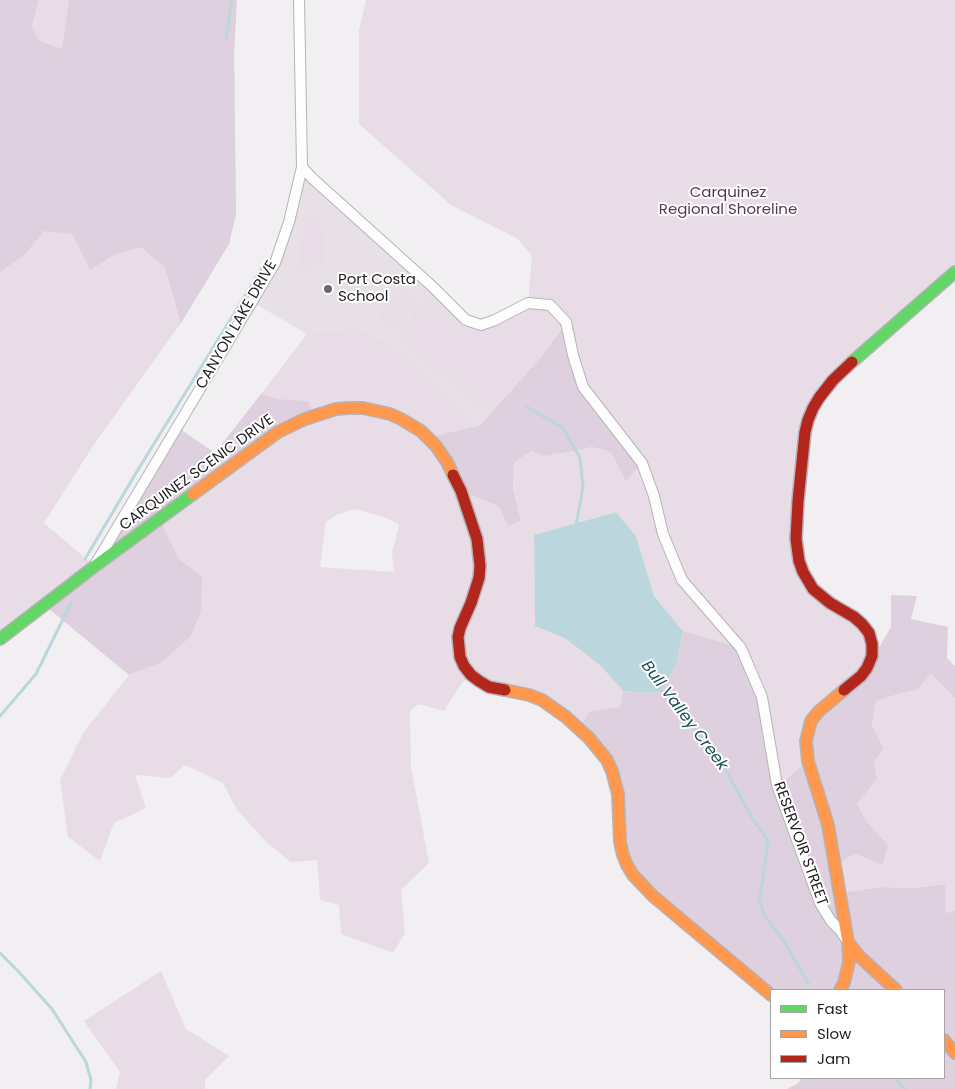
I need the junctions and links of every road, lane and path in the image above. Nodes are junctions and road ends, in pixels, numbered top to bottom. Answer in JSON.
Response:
{"nodes":[{"id":1,"x":299,"y":0,"type":"edge"},
{"id":2,"x":302,"y":167,"type":"junction"},
{"id":3,"x":955,"y":272,"type":"edge"},
{"id":4,"x":94,"y":566,"type":"junction"},
{"id":5,"x":0,"y":639,"type":"edge"},
{"id":6,"x":848,"y":942,"type":"junction"},
{"id":7,"x":840,"y":989,"type":"edge"},
{"id":8,"x":895,"y":989,"type":"edge"},
{"id":9,"x":770,"y":994,"type":"edge"},
{"id":10,"x":945,"y":1041,"type":"edge"},
{"id":11,"x":955,"y":1053,"type":"edge"}],
"edges":[{"from":1,"to":2,"type":"street","name":"CANYON LAKE DRIVE"},
{"from":2,"to":4,"type":"street","name":"CANYON LAKE DRIVE"},
{"from":2,"to":6,"type":"street","name":"RESERVOIR STREET"},
{"from":3,"to":6,"type":"street"},
{"from":4,"to":5,"type":"street","name":"CARQUINEZ SCENIC DRIVE"},
{"from":4,"to":9,"type":"street","name":"CARQUINEZ SCENIC DRIVE"},
{"from":6,"to":7,"type":"street"},
{"from":6,"to":8,"type":"street"},
{"from":10,"to":11,"type":"street"}]}
